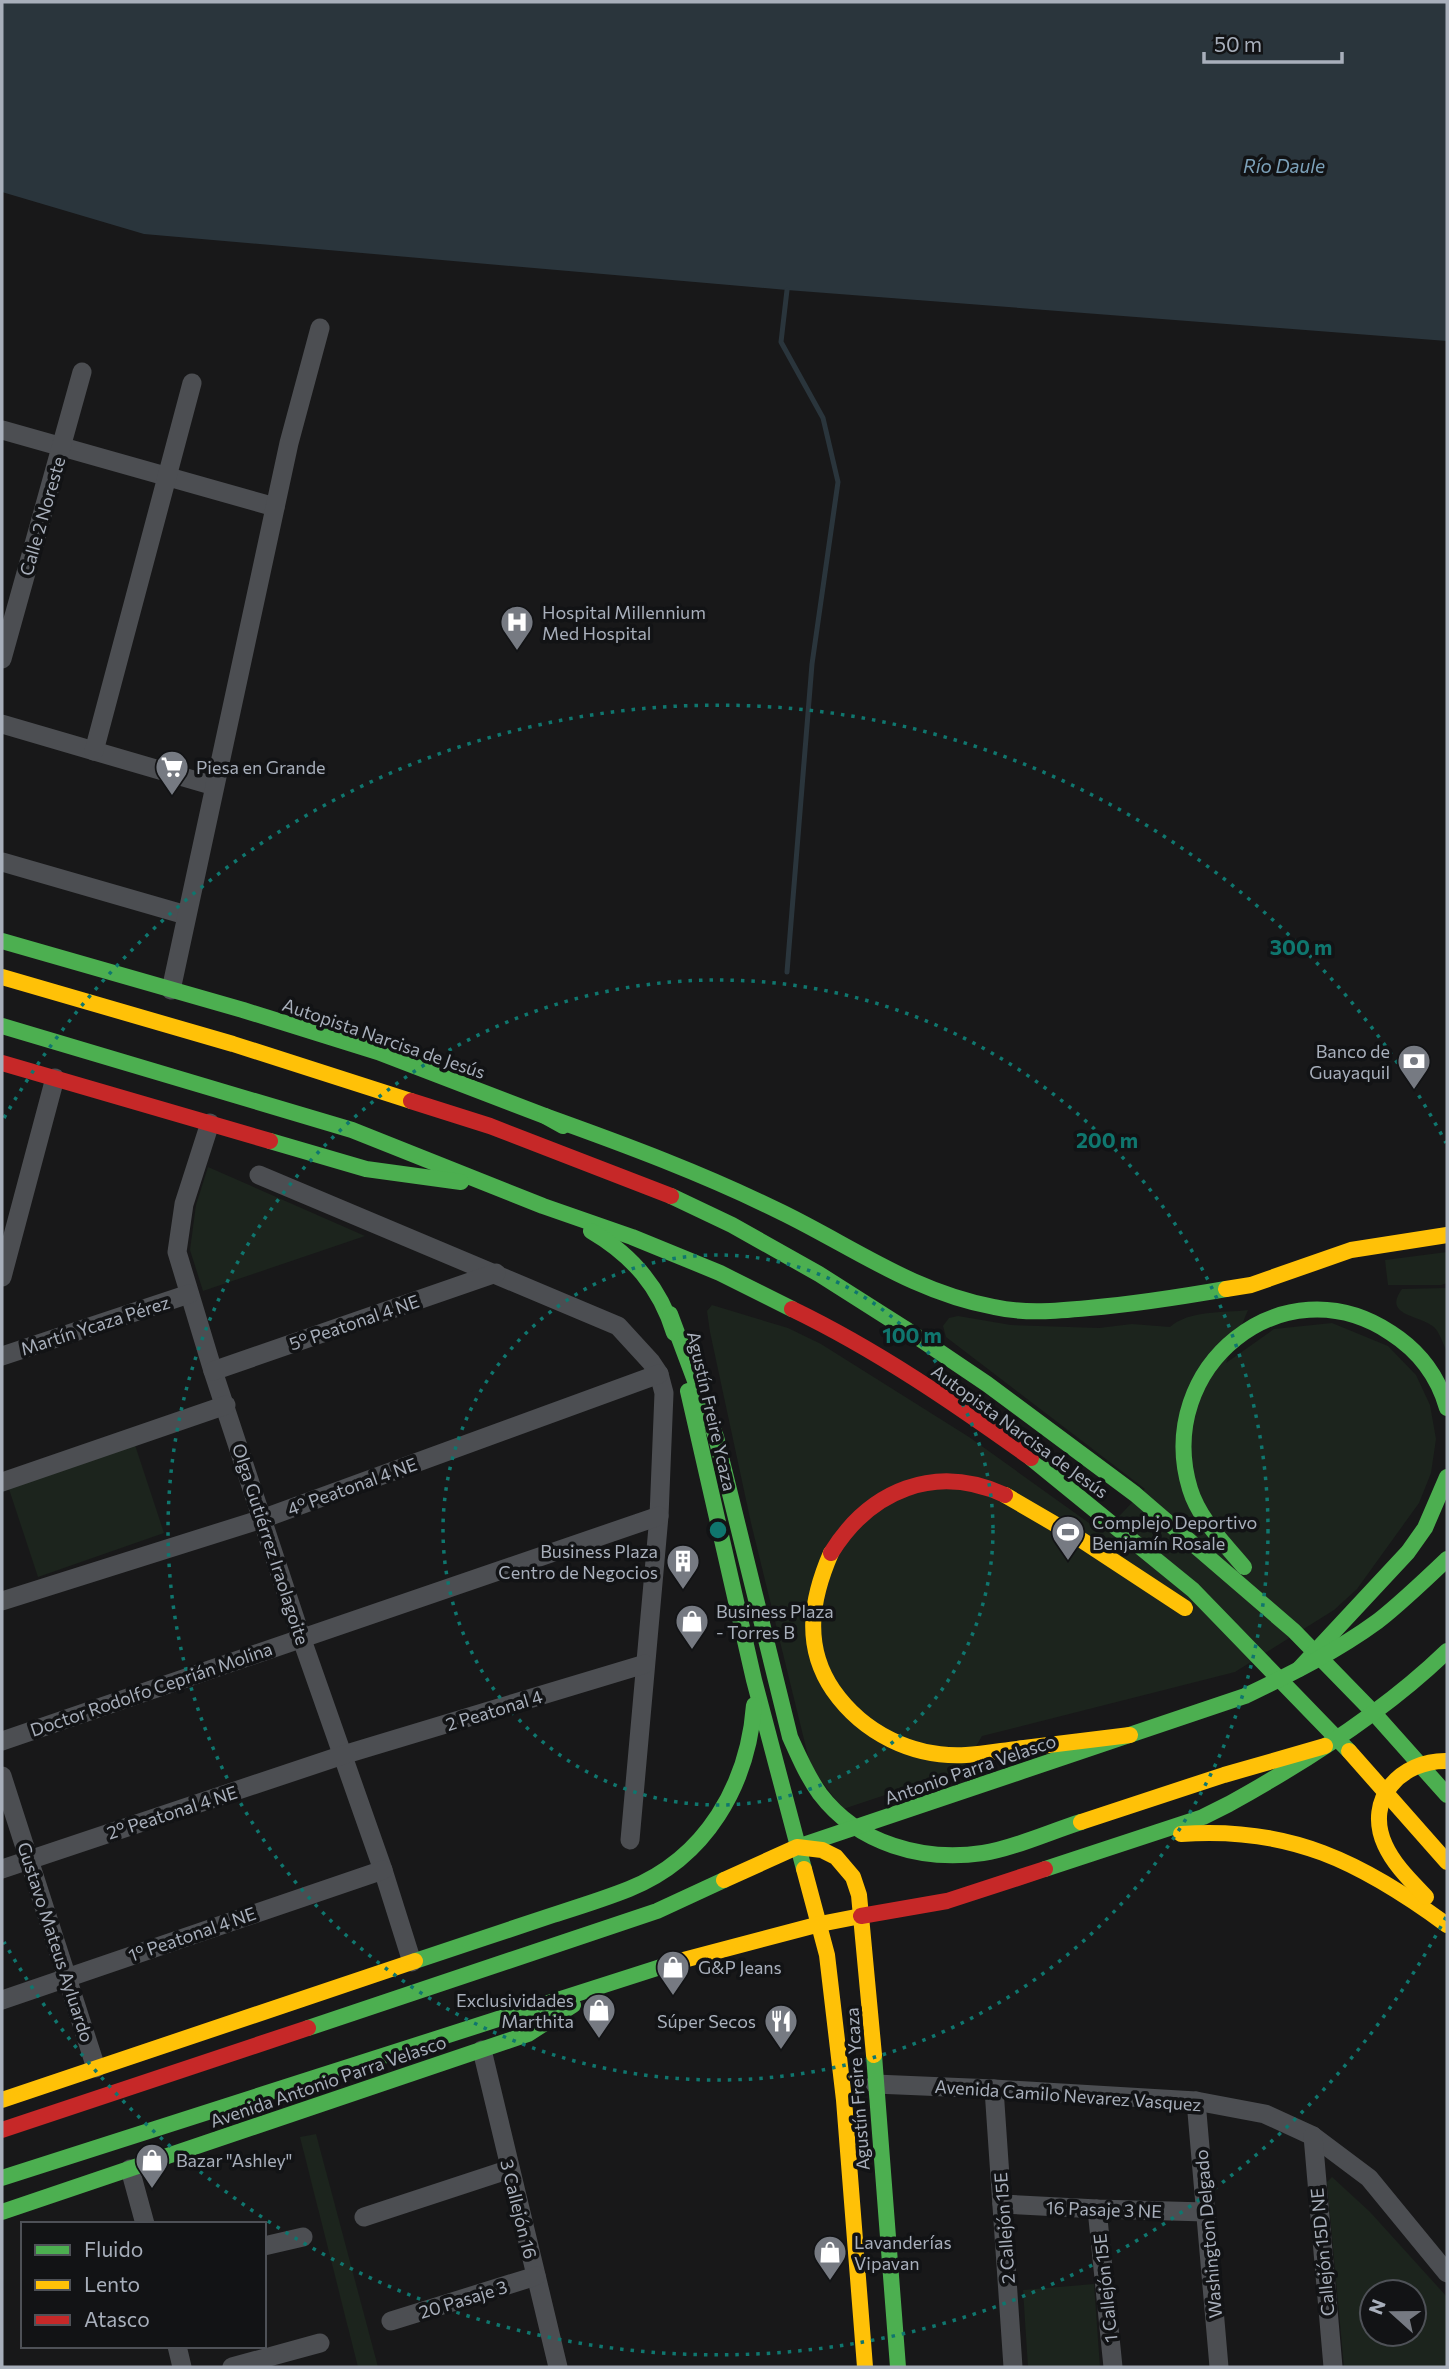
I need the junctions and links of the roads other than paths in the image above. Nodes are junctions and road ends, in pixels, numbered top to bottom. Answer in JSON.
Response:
{"nodes":[{"id":1,"x":320,"y":327,"type":"dead end"},
{"id":2,"x":82,"y":372,"type":"dead end"},
{"id":3,"x":192,"y":383,"type":"dead end"},
{"id":4,"x":2,"y":430,"type":"edge"},
{"id":5,"x":61,"y":447,"type":"junction"},
{"id":6,"x":167,"y":477,"type":"junction"},
{"id":7,"x":275,"y":507,"type":"junction"},
{"id":8,"x":2,"y":659,"type":"edge"},
{"id":9,"x":2,"y":724,"type":"edge"},
{"id":10,"x":94,"y":751,"type":"junction"},
{"id":11,"x":214,"y":786,"type":"junction"},
{"id":12,"x":2,"y":862,"type":"edge"},
{"id":13,"x":186,"y":915,"type":"junction"},
{"id":14,"x":2,"y":941,"type":"edge"},
{"id":15,"x":2,"y":977,"type":"edge"},
{"id":16,"x":171,"y":990,"type":"junction"},
{"id":17,"x":2,"y":1026,"type":"edge"},
{"id":18,"x":2,"y":1063,"type":"edge"},
{"id":19,"x":55,"y":1078,"type":"junction"},
{"id":20,"x":545,"y":1116,"type":"junction"},
{"id":21,"x":210,"y":1123,"type":"junction"},
{"id":22,"x":259,"y":1175,"type":"dead end"},
{"id":23,"x":508,"y":1191,"type":"junction"},
{"id":24,"x":543,"y":1206,"type":"junction"},
{"id":25,"x":732,"y":1225,"type":"junction"},
{"id":26,"x":1447,"y":1235,"type":"edge"},
{"id":27,"x":496,"y":1273,"type":"junction"},
{"id":28,"x":2,"y":1277,"type":"edge"},
{"id":29,"x":189,"y":1294,"type":"junction"},
{"id":30,"x":670,"y":1314,"type":"junction"},
{"id":31,"x":2,"y":1356,"type":"edge"},
{"id":32,"x":213,"y":1371,"type":"junction"},
{"id":33,"x":659,"y":1374,"type":"junction"},
{"id":34,"x":226,"y":1405,"type":"junction"},
{"id":35,"x":1447,"y":1408,"type":"edge"},
{"id":36,"x":1447,"y":1477,"type":"edge"},
{"id":37,"x":2,"y":1482,"type":"edge"},
{"id":38,"x":659,"y":1516,"type":"junction"},
{"id":39,"x":262,"y":1519,"type":"junction"},
{"id":40,"x":1447,"y":1559,"type":"edge"},
{"id":41,"x":2,"y":1601,"type":"edge"},
{"id":42,"x":1294,"y":1631,"type":"junction"},
{"id":43,"x":300,"y":1637,"type":"junction"},
{"id":44,"x":1447,"y":1651,"type":"edge"},
{"id":45,"x":1255,"y":1654,"type":"junction"},
{"id":46,"x":645,"y":1664,"type":"junction"},
{"id":47,"x":1298,"y":1670,"type":"junction"},
{"id":48,"x":754,"y":1680,"type":"junction"},
{"id":49,"x":1130,"y":1735,"type":"junction"},
{"id":50,"x":2,"y":1741,"type":"edge"},
{"id":51,"x":1325,"y":1746,"type":"junction"},
{"id":52,"x":343,"y":1755,"type":"junction"},
{"id":53,"x":1447,"y":1761,"type":"edge"},
{"id":54,"x":2,"y":1776,"type":"edge"},
{"id":55,"x":1447,"y":1795,"type":"edge"},
{"id":56,"x":630,"y":1840,"type":"dead end"},
{"id":57,"x":1122,"y":1843,"type":"junction"},
{"id":58,"x":797,"y":1847,"type":"junction"},
{"id":59,"x":29,"y":1860,"type":"junction"},
{"id":60,"x":1447,"y":1863,"type":"edge"},
{"id":61,"x":2,"y":1870,"type":"edge"},
{"id":62,"x":383,"y":1870,"type":"junction"},
{"id":63,"x":657,"y":1910,"type":"junction"},
{"id":64,"x":552,"y":1915,"type":"junction"},
{"id":65,"x":861,"y":1916,"type":"junction"},
{"id":66,"x":820,"y":1924,"type":"junction"},
{"id":67,"x":1447,"y":1924,"type":"edge"},
{"id":68,"x":412,"y":1962,"type":"junction"},
{"id":69,"x":658,"y":1967,"type":"junction"},
{"id":70,"x":67,"y":1977,"type":"junction"},
{"id":71,"x":2,"y":2000,"type":"edge"},
{"id":72,"x":482,"y":2050,"type":"junction"},
{"id":73,"x":96,"y":2068,"type":"junction"},
{"id":74,"x":875,"y":2084,"type":"junction"},
{"id":75,"x":994,"y":2089,"type":"junction"},
{"id":76,"x":2,"y":2100,"type":"edge"},
{"id":77,"x":1196,"y":2101,"type":"junction"},
{"id":78,"x":2,"y":2130,"type":"edge"},
{"id":79,"x":1313,"y":2136,"type":"junction"},
{"id":80,"x":130,"y":2168,"type":"junction"},
{"id":81,"x":510,"y":2169,"type":"junction"},
{"id":82,"x":2,"y":2178,"type":"edge"},
{"id":83,"x":1002,"y":2204,"type":"junction"},
{"id":84,"x":1097,"y":2209,"type":"junction"},
{"id":85,"x":2,"y":2212,"type":"edge"},
{"id":86,"x":1206,"y":2212,"type":"junction"},
{"id":87,"x":364,"y":2217,"type":"dead end"},
{"id":88,"x":144,"y":2222,"type":"edge"},
{"id":89,"x":303,"y":2237,"type":"dead end"},
{"id":90,"x":266,"y":2246,"type":"edge"},
{"id":91,"x":1447,"y":2273,"type":"edge"},
{"id":92,"x":536,"y":2276,"type":"junction"},
{"id":93,"x":391,"y":2321,"type":"dead end"},
{"id":94,"x":320,"y":2343,"type":"dead end"},
{"id":95,"x":177,"y":2348,"type":"edge"},
{"id":96,"x":182,"y":2367,"type":"edge"},
{"id":97,"x":232,"y":2367,"type":"edge"},
{"id":98,"x":558,"y":2367,"type":"edge"},
{"id":99,"x":865,"y":2367,"type":"edge"},
{"id":100,"x":898,"y":2367,"type":"edge"},
{"id":101,"x":1013,"y":2367,"type":"edge"},
{"id":102,"x":1113,"y":2367,"type":"edge"},
{"id":103,"x":1219,"y":2367,"type":"edge"},
{"id":104,"x":1333,"y":2367,"type":"edge"}],
"edges":[{"from":1,"to":7,"type":"street"},
{"from":2,"to":5,"type":"street","name":"Calle 2 Noreste"},
{"from":3,"to":6,"type":"street"},
{"from":4,"to":5,"type":"street"},
{"from":5,"to":6,"type":"street"},
{"from":5,"to":8,"type":"street","name":"Calle 2 Noreste"},
{"from":6,"to":7,"type":"street"},
{"from":6,"to":10,"type":"street"},
{"from":7,"to":11,"type":"street"},
{"from":9,"to":10,"type":"street"},
{"from":10,"to":11,"type":"street"},
{"from":11,"to":13,"type":"street"},
{"from":12,"to":13,"type":"street"},
{"from":13,"to":16,"type":"street"},
{"from":14,"to":16,"type":"main road","name":"Autopista Narcisa de Jesús"},
{"from":15,"to":25,"type":"main road","name":"Autopista Narcisa de Jesús"},
{"from":16,"to":20,"type":"main road","name":"Autopista Narcisa de Jesús"},
{"from":17,"to":23,"type":"main road","name":"Autopista Narcisa de Jesús"},
{"from":18,"to":19,"type":"main road","name":"Autopista Narcisa de Jesús"},
{"from":19,"to":21,"type":"main road","name":"Autopista Narcisa de Jesús"},
{"from":19,"to":28,"type":"street"},
{"from":20,"to":25,"type":"main road","name":"Autopista Narcisa de Jesús"},
{"from":20,"to":26,"type":"main road"},
{"from":21,"to":23,"type":"main road","name":"Autopista Narcisa de Jesús"},
{"from":21,"to":29,"type":"street","name":"Olga Gutiérrez Iraolagoite"},
{"from":22,"to":27,"type":"street"},
{"from":23,"to":24,"type":"main road","name":"Autopista Narcisa de Jesús"},
{"from":24,"to":30,"type":"main road","name":"Agustín Freire Ycaza"},
{"from":24,"to":45,"type":"main road","name":"Autopista Narcisa de Jesús"},
{"from":25,"to":42,"type":"main road","name":"Autopista Narcisa de Jesús"},
{"from":27,"to":32,"type":"street","name":"5º Peatonal 4 NE"},
{"from":27,"to":33,"type":"street"},
{"from":29,"to":31,"type":"street","name":"Martín Ycaza Pérez"},
{"from":29,"to":32,"type":"street","name":"Olga Gutiérrez Iraolagoite"},
{"from":30,"to":48,"type":"main road","name":"Agustín Freire Ycaza"},
{"from":30,"to":51,"type":"main road"},
{"from":32,"to":34,"type":"street","name":"Olga Gutiérrez Iraolagoite"},
{"from":33,"to":38,"type":"street"},
{"from":33,"to":39,"type":"street","name":"4º Peatonal 4 NE"},
{"from":34,"to":37,"type":"street"},
{"from":34,"to":39,"type":"street","name":"Olga Gutiérrez Iraolagoite"},
{"from":35,"to":42,"type":"main road"},
{"from":36,"to":47,"type":"main road"},
{"from":38,"to":43,"type":"street","name":"Doctor Rodolfo Ceprián Molina"},
{"from":38,"to":46,"type":"street"},
{"from":39,"to":41,"type":"street","name":"4º Peatonal 4 NE"},
{"from":39,"to":43,"type":"street","name":"Olga Gutiérrez Iraolagoite"},
{"from":40,"to":47,"type":"main road","name":"Antonio Parra Velasco"},
{"from":42,"to":55,"type":"main road","name":"Autopista Narcisa de Jesús"},
{"from":43,"to":50,"type":"street","name":"Doctor Rodolfo Ceprián Molina"},
{"from":43,"to":52,"type":"street","name":"Olga Gutiérrez Iraolagoite"},
{"from":44,"to":51,"type":"main road"},
{"from":45,"to":49,"type":"main road"},
{"from":45,"to":60,"type":"main road","name":"Autopista Narcisa de Jesús"},
{"from":46,"to":52,"type":"street","name":"2 Peatonal 4"},
{"from":46,"to":56,"type":"street"},
{"from":47,"to":49,"type":"main road","name":"Antonio Parra Velasco"},
{"from":48,"to":58,"type":"main road","name":"Agustín Freire Ycaza"},
{"from":48,"to":64,"type":"main road"},
{"from":49,"to":58,"type":"main road","name":"Antonio Parra Velasco"},
{"from":51,"to":57,"type":"main road"},
{"from":52,"to":59,"type":"street","name":"2º Peatonal 4 NE"},
{"from":52,"to":62,"type":"street","name":"Olga Gutiérrez Iraolagoite"},
{"from":53,"to":67,"type":"main road"},
{"from":54,"to":59,"type":"street","name":"Gustavo Mateus Ayluardo"},
{"from":57,"to":65,"type":"main road"},
{"from":57,"to":67,"type":"main road"},
{"from":58,"to":63,"type":"main road","name":"Antonio Parra Velasco"},
{"from":58,"to":65,"type":"main road","name":"Agustín Freire Ycaza"},
{"from":58,"to":66,"type":"main road","name":"Agustín Freire Ycaza"},
{"from":59,"to":61,"type":"street","name":"2º Peatonal 4 NE"},
{"from":59,"to":70,"type":"street","name":"Gustavo Mateus Ayluardo"},
{"from":62,"to":68,"type":"street","name":"Olga Gutiérrez Iraolagoite"},
{"from":62,"to":70,"type":"street","name":"1º Peatonal 4 NE"},
{"from":63,"to":64,"type":"main road"},
{"from":63,"to":78,"type":"main road"},
{"from":64,"to":68,"type":"main road"},
{"from":65,"to":66,"type":"main road","name":"Avenida Antonio Parra Velasco"},
{"from":65,"to":74,"type":"main road","name":"Agustín Freire Ycaza"},
{"from":66,"to":69,"type":"main road","name":"Avenida Antonio Parra Velasco"},
{"from":66,"to":99,"type":"main road","name":"Agustín Freire Ycaza"},
{"from":68,"to":73,"type":"main road"},
{"from":69,"to":72,"type":"main road","name":"Avenida Antonio Parra Velasco"},
{"from":69,"to":82,"type":"main road","name":"Avenida Antonio Parra Velasco"},
{"from":70,"to":71,"type":"street","name":"1º Peatonal 4 NE"},
{"from":70,"to":73,"type":"street","name":"Gustavo Mateus Ayluardo"},
{"from":72,"to":80,"type":"main road","name":"Avenida Antonio Parra Velasco"},
{"from":72,"to":81,"type":"street","name":"3 Callejón 16"},
{"from":73,"to":76,"type":"main road"},
{"from":74,"to":75,"type":"street","name":"Avenida Camilo Nevarez Vasquez"},
{"from":74,"to":100,"type":"main road","name":"Agustín Freire Ycaza"},
{"from":75,"to":77,"type":"street","name":"Avenida Camilo Nevarez Vasquez"},
{"from":75,"to":83,"type":"street","name":"2 Callejón 15E"},
{"from":77,"to":79,"type":"street","name":"Avenida Camilo Nevarez Vasquez"},
{"from":77,"to":86,"type":"street","name":"Washington Delgado"},
{"from":79,"to":91,"type":"street","name":"Avenida Camilo Nevarez Vasquez"},
{"from":79,"to":104,"type":"street","name":"Callejón 15D NE"},
{"from":80,"to":85,"type":"main road","name":"Avenida Antonio Parra Velasco"},
{"from":80,"to":88,"type":"street"},
{"from":81,"to":87,"type":"street"},
{"from":81,"to":92,"type":"street","name":"3 Callejón 16"},
{"from":83,"to":84,"type":"street","name":"16 Pasaje 3 NE"},
{"from":83,"to":101,"type":"street","name":"2 Callejón 15E"},
{"from":84,"to":86,"type":"street","name":"16 Pasaje 3 NE"},
{"from":84,"to":102,"type":"street","name":"1 Callejón 15E"},
{"from":86,"to":103,"type":"street","name":"Washington Delgado"},
{"from":89,"to":90,"type":"street"},
{"from":92,"to":93,"type":"street","name":"20 Pasaje 3"},
{"from":92,"to":98,"type":"street","name":"3 Callejón 16"},
{"from":94,"to":97,"type":"street"},
{"from":95,"to":96,"type":"street"}]}
